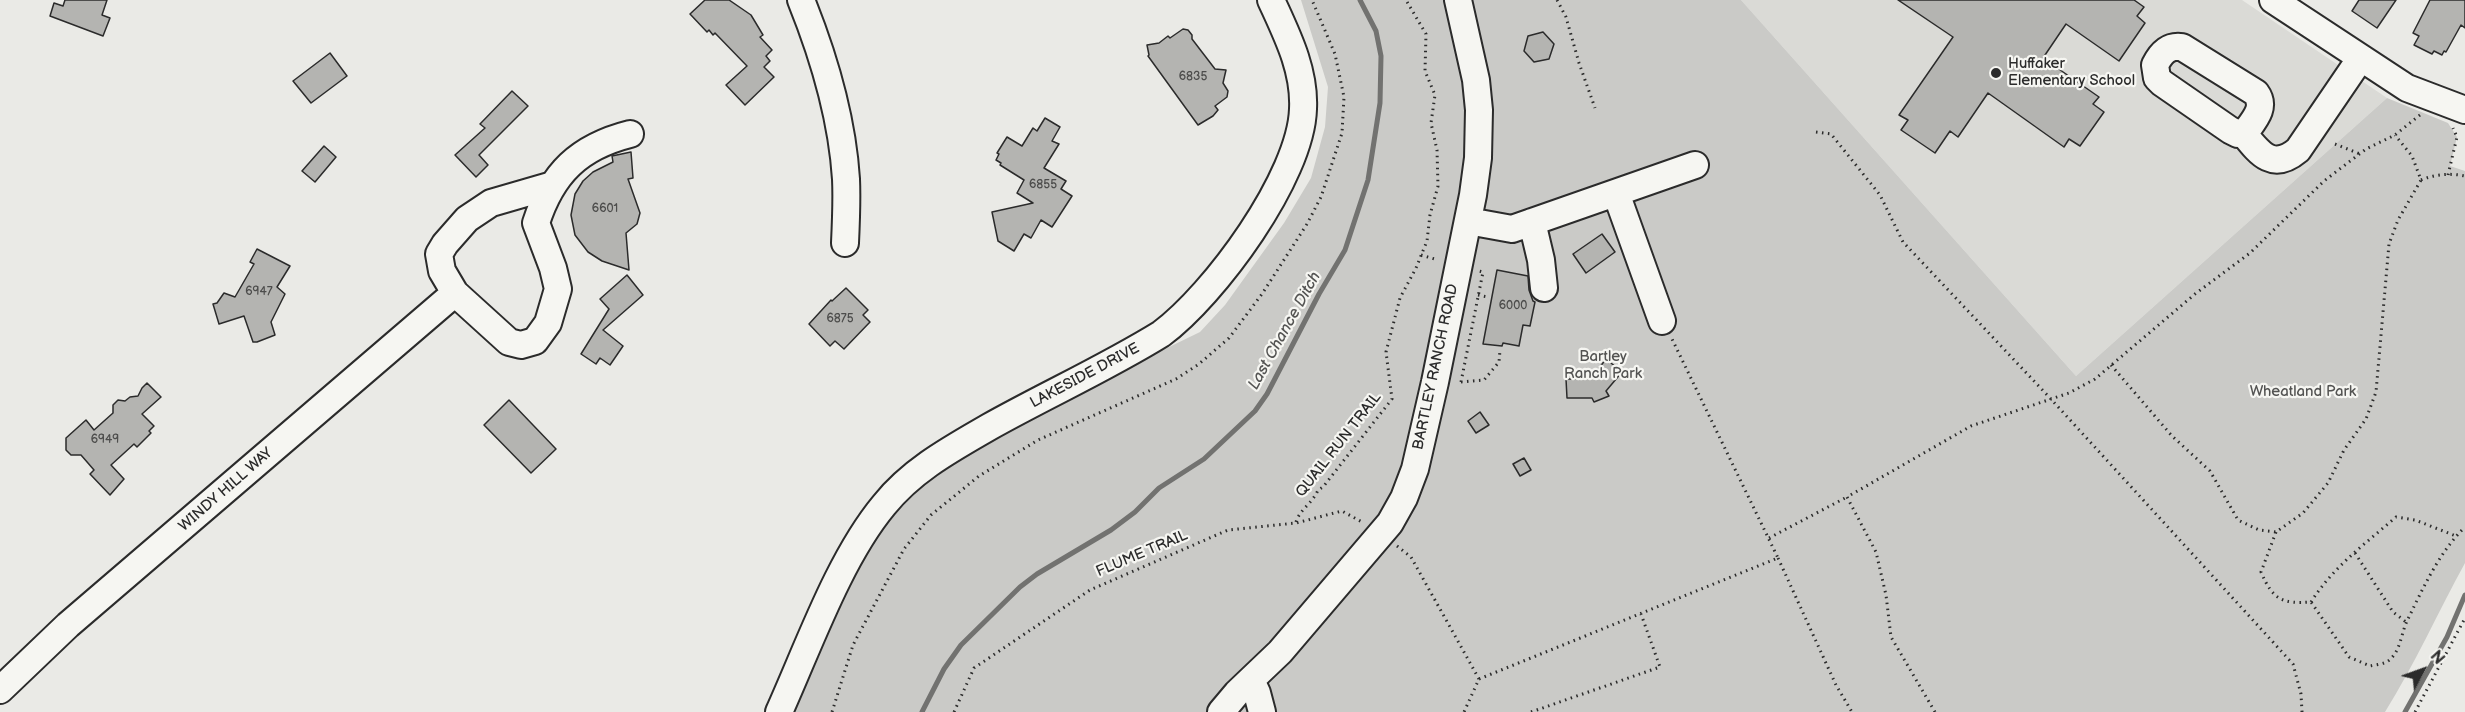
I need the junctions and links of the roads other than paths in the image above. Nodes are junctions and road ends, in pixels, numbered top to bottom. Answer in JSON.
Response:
{"nodes":[{"id":1,"x":801,"y":0,"type":"edge"},
{"id":2,"x":1271,"y":0,"type":"edge"},
{"id":3,"x":1458,"y":0,"type":"edge"},
{"id":4,"x":2287,"y":4,"type":"edge"},
{"id":5,"x":2360,"y":59,"type":"junction"},
{"id":6,"x":2457,"y":117,"type":"edge"},
{"id":7,"x":2244,"y":134,"type":"dead end"},
{"id":8,"x":630,"y":135,"type":"dead end"},
{"id":9,"x":1695,"y":165,"type":"dead end"},
{"id":10,"x":553,"y":185,"type":"junction"},
{"id":11,"x":1627,"y":189,"type":"junction"},
{"id":12,"x":1468,"y":221,"type":"junction"},
{"id":13,"x":1532,"y":222,"type":"junction"},
{"id":14,"x":846,"y":243,"type":"dead end"},
{"id":15,"x":1544,"y":288,"type":"dead end"},
{"id":16,"x":455,"y":293,"type":"junction"},
{"id":17,"x":1662,"y":321,"type":"road end"},
{"id":18,"x":1251,"y":680,"type":"junction"},
{"id":19,"x":0,"y":690,"type":"edge"},
{"id":20,"x":779,"y":712,"type":"edge"},
{"id":21,"x":1221,"y":712,"type":"edge"},
{"id":22,"x":1262,"y":712,"type":"edge"}],
"edges":[{"from":1,"to":14,"type":"street"},
{"from":2,"to":20,"type":"street","name":"LAKESIDE DRIVE"},
{"from":3,"to":12,"type":"street","name":"BARTLEY RANCH ROAD"},
{"from":4,"to":5,"type":"street"},
{"from":5,"to":6,"type":"street"},
{"from":5,"to":7,"type":"street"},
{"from":8,"to":10,"type":"street"},
{"from":9,"to":11,"type":"street"},
{"from":10,"to":16,"type":"street"},
{"from":10,"to":16,"type":"street"},
{"from":11,"to":13,"type":"street"},
{"from":11,"to":17,"type":"street"},
{"from":12,"to":13,"type":"street"},
{"from":12,"to":18,"type":"street","name":"BARTLEY RANCH ROAD"},
{"from":13,"to":15,"type":"street"},
{"from":16,"to":19,"type":"street","name":"WINDY HILL WAY"},
{"from":18,"to":21,"type":"street","name":"BARTLEY RANCH ROAD"},
{"from":18,"to":22,"type":"street"}]}
